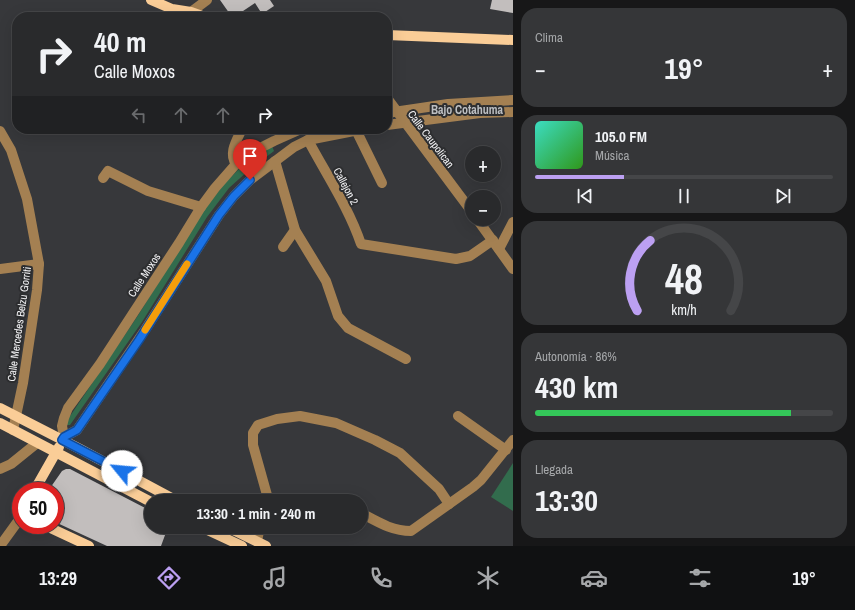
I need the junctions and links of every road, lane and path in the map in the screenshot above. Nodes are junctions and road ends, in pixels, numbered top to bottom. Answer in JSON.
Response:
{"nodes":[{"id":1,"x":151,"y":0,"type":"edge"},
{"id":2,"x":207,"y":0,"type":"edge"},
{"id":3,"x":191,"y":12,"type":"joint"},
{"id":4,"x":392,"y":35,"type":"edge"},
{"id":5,"x":513,"y":40,"type":"edge"},
{"id":6,"x":513,"y":100,"type":"edge"},
{"id":7,"x":392,"y":112,"type":"edge"},
{"id":8,"x":513,"y":112,"type":"edge"},
{"id":9,"x":392,"y":113,"type":"edge"},
{"id":10,"x":404,"y":122,"type":"junction"},
{"id":11,"x":392,"y":124,"type":"edge"},
{"id":12,"x":0,"y":132,"type":"edge"},
{"id":13,"x":240,"y":134,"type":"edge"},
{"id":14,"x":290,"y":134,"type":"edge"},
{"id":15,"x":339,"y":134,"type":"edge"},
{"id":16,"x":362,"y":134,"type":"edge"},
{"id":17,"x":308,"y":140,"type":"junction"},
{"id":18,"x":275,"y":161,"type":"junction"},
{"id":19,"x":236,"y":164,"type":"junction"},
{"id":20,"x":103,"y":178,"type":"dead end"},
{"id":21,"x":382,"y":183,"type":"dead end"},
{"id":22,"x":465,"y":203,"type":"edge"},
{"id":23,"x":201,"y":207,"type":"junction"},
{"id":24,"x":513,"y":222,"type":"edge"},
{"id":25,"x":482,"y":226,"type":"edge"},
{"id":26,"x":295,"y":230,"type":"junction"},
{"id":27,"x":493,"y":240,"type":"junction"},
{"id":28,"x":283,"y":247,"type":"dead end"},
{"id":29,"x":499,"y":249,"type":"junction"},
{"id":30,"x":39,"y":264,"type":"junction"},
{"id":31,"x":0,"y":269,"type":"edge"},
{"id":32,"x":513,"y":269,"type":"edge"},
{"id":33,"x":406,"y":359,"type":"dead end"},
{"id":34,"x":0,"y":408,"type":"edge"},
{"id":35,"x":16,"y":415,"type":"junction"},
{"id":36,"x":458,"y":416,"type":"dead end"},
{"id":37,"x":0,"y":423,"type":"edge"},
{"id":38,"x":13,"y":430,"type":"junction"},
{"id":39,"x":63,"y":438,"type":"junction"},
{"id":40,"x":513,"y":440,"type":"edge"},
{"id":41,"x":37,"y":443,"type":"junction"},
{"id":42,"x":506,"y":450,"type":"junction"},
{"id":43,"x":56,"y":453,"type":"junction"},
{"id":44,"x":0,"y":468,"type":"edge"},
{"id":45,"x":39,"y":482,"type":"edge"},
{"id":46,"x":164,"y":494,"type":"edge"},
{"id":47,"x":267,"y":494,"type":"edge"},
{"id":48,"x":144,"y":498,"type":"edge"},
{"id":49,"x":449,"y":504,"type":"junction"},
{"id":50,"x":368,"y":518,"type":"edge"},
{"id":51,"x":12,"y":529,"type":"edge"},
{"id":52,"x":63,"y":534,"type":"edge"},
{"id":53,"x":216,"y":534,"type":"edge"},
{"id":54,"x":241,"y":534,"type":"edge"},
{"id":55,"x":261,"y":534,"type":"edge"},
{"id":56,"x":262,"y":544,"type":"edge"},
{"id":57,"x":0,"y":546,"type":"edge"},
{"id":58,"x":89,"y":546,"type":"edge"},
{"id":59,"x":242,"y":546,"type":"edge"}],
"edges":[{"from":1,"to":3,"type":"main road"},
{"from":2,"to":3,"type":"street"},
{"from":4,"to":5,"type":"main road"},
{"from":6,"to":7,"type":"street"},
{"from":8,"to":10,"type":"street"},
{"from":9,"to":10,"type":"street","name":"Calle Caupolican"},
{"from":10,"to":11,"type":"street"},
{"from":10,"to":22,"type":"street","name":"Calle Caupolican"},
{"from":12,"to":30,"type":"street","name":"Calle Mercedes Belzu Gorriti"},
{"from":13,"to":19,"type":"street"},
{"from":14,"to":19,"type":"street","name":"Calle Moxos"},
{"from":15,"to":17,"type":"street","name":"Calle Moxos"},
{"from":16,"to":21,"type":"street"},
{"from":17,"to":18,"type":"street","name":"Calle Moxos"},
{"from":17,"to":27,"type":"street","name":"Callejon 2"},
{"from":18,"to":26,"type":"street"},
{"from":18,"to":39,"type":"street","name":"Calle Moxos"},
{"from":19,"to":23,"type":"street","name":"Calle Moxos"},
{"from":20,"to":23,"type":"street"},
{"from":23,"to":39,"type":"street","name":"Calle Moxos"},
{"from":24,"to":29,"type":"street"},
{"from":25,"to":27,"type":"street"},
{"from":26,"to":28,"type":"street"},
{"from":26,"to":33,"type":"street"},
{"from":27,"to":29,"type":"street"},
{"from":29,"to":32,"type":"street"},
{"from":30,"to":31,"type":"street"},
{"from":30,"to":35,"type":"street","name":"Calle Mercedes Belzu Gorriti"},
{"from":34,"to":35,"type":"main road"},
{"from":35,"to":38,"type":"street","name":"Calle Mercedes Belzu Gorriti"},
{"from":35,"to":39,"type":"main road"},
{"from":36,"to":42,"type":"street"},
{"from":37,"to":38,"type":"main road"},
{"from":38,"to":41,"type":"main road"},
{"from":39,"to":43,"type":"main road","name":"Calle Moxos"},
{"from":39,"to":46,"type":"main road"},
{"from":40,"to":42,"type":"street"},
{"from":41,"to":43,"type":"main road"},
{"from":41,"to":44,"type":"street"},
{"from":42,"to":49,"type":"street"},
{"from":43,"to":45,"type":"main road","name":"Calle Moxos"},
{"from":43,"to":48,"type":"main road"},
{"from":47,"to":49,"type":"street"},
{"from":49,"to":50,"type":"street"},
{"from":51,"to":57,"type":"street"},
{"from":52,"to":58,"type":"main road"},
{"from":53,"to":59,"type":"main road"},
{"from":54,"to":56,"type":"main road"},
{"from":55,"to":56,"type":"street"}]}
